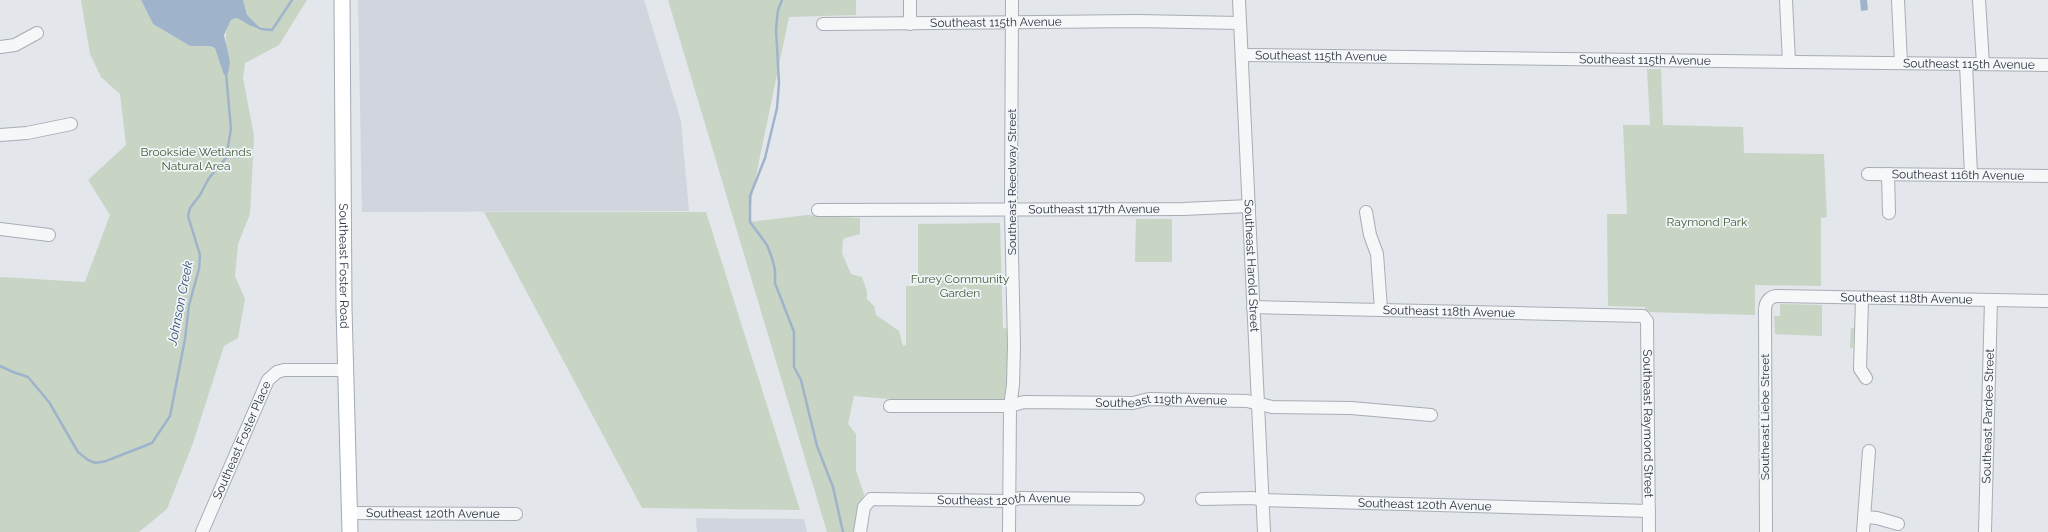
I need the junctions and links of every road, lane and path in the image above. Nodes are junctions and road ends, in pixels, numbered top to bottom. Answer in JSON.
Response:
{"nodes":[{"id":1,"x":342,"y":0,"type":"edge"},
{"id":2,"x":910,"y":0,"type":"edge"},
{"id":3,"x":1012,"y":0,"type":"edge"},
{"id":4,"x":1239,"y":0,"type":"edge"},
{"id":5,"x":1786,"y":0,"type":"edge"},
{"id":6,"x":1898,"y":0,"type":"edge"},
{"id":7,"x":1980,"y":0,"type":"edge"},
{"id":8,"x":1011,"y":22,"type":"junction"},
{"id":9,"x":1240,"y":22,"type":"junction"},
{"id":10,"x":823,"y":24,"type":"dead end"},
{"id":11,"x":910,"y":24,"type":"junction"},
{"id":12,"x":37,"y":33,"type":"dead end"},
{"id":13,"x":0,"y":47,"type":"edge"},
{"id":14,"x":1242,"y":55,"type":"junction"},
{"id":15,"x":1789,"y":62,"type":"junction"},
{"id":16,"x":1901,"y":63,"type":"junction"},
{"id":17,"x":1966,"y":64,"type":"junction"},
{"id":18,"x":1983,"y":64,"type":"junction"},
{"id":19,"x":2048,"y":65,"type":"edge"},
{"id":20,"x":71,"y":124,"type":"dead end"},
{"id":21,"x":0,"y":135,"type":"edge"},
{"id":22,"x":1868,"y":174,"type":"dead end"},
{"id":23,"x":1888,"y":174,"type":"junction"},
{"id":24,"x":1971,"y":175,"type":"junction"},
{"id":25,"x":2048,"y":176,"type":"edge"},
{"id":26,"x":1249,"y":206,"type":"junction"},
{"id":27,"x":1011,"y":209,"type":"junction"},
{"id":28,"x":818,"y":210,"type":"dead end"},
{"id":29,"x":1366,"y":212,"type":"dead end"},
{"id":30,"x":1889,"y":213,"type":"dead end"},
{"id":31,"x":0,"y":229,"type":"edge"},
{"id":32,"x":48,"y":235,"type":"dead end"},
{"id":33,"x":1862,"y":299,"type":"junction"},
{"id":34,"x":1991,"y":300,"type":"junction"},
{"id":35,"x":1767,"y":302,"type":"joint"},
{"id":36,"x":2048,"y":302,"type":"edge"},
{"id":37,"x":1254,"y":308,"type":"junction"},
{"id":38,"x":1381,"y":309,"type":"junction"},
{"id":39,"x":1643,"y":316,"type":"joint"},
{"id":40,"x":346,"y":370,"type":"junction"},
{"id":41,"x":1866,"y":378,"type":"dead end"},
{"id":42,"x":1258,"y":403,"type":"junction"},
{"id":43,"x":890,"y":406,"type":"dead end"},
{"id":44,"x":1010,"y":406,"type":"junction"},
{"id":45,"x":1431,"y":415,"type":"dead end"},
{"id":46,"x":1869,"y":451,"type":"dead end"},
{"id":47,"x":1138,"y":499,"type":"dead end"},
{"id":48,"x":1202,"y":499,"type":"dead end"},
{"id":49,"x":1262,"y":500,"type":"junction"},
{"id":50,"x":1009,"y":501,"type":"junction"},
{"id":51,"x":1649,"y":511,"type":"junction"},
{"id":52,"x":349,"y":513,"type":"junction"},
{"id":53,"x":516,"y":514,"type":"dead end"},
{"id":54,"x":1865,"y":517,"type":"junction"},
{"id":55,"x":1898,"y":524,"type":"dead end"},
{"id":56,"x":202,"y":532,"type":"edge"},
{"id":57,"x":350,"y":532,"type":"edge"},
{"id":58,"x":860,"y":532,"type":"edge"},
{"id":59,"x":1010,"y":532,"type":"edge"},
{"id":60,"x":1264,"y":532,"type":"edge"},
{"id":61,"x":1649,"y":532,"type":"edge"},
{"id":62,"x":1766,"y":532,"type":"edge"},
{"id":63,"x":1863,"y":532,"type":"edge"},
{"id":64,"x":1985,"y":532,"type":"edge"}],
"edges":[{"from":1,"to":40,"type":"main road","name":"Southeast Foster Road"},
{"from":2,"to":11,"type":"street"},
{"from":3,"to":8,"type":"street","name":"Southeast Reedway Street"},
{"from":4,"to":9,"type":"street","name":"Southeast Harold Street"},
{"from":5,"to":15,"type":"street"},
{"from":6,"to":16,"type":"street"},
{"from":7,"to":18,"type":"street"},
{"from":8,"to":9,"type":"street","name":"Southeast 115th Avenue"},
{"from":8,"to":11,"type":"street","name":"Southeast 115th Avenue"},
{"from":8,"to":27,"type":"street","name":"Southeast Reedway Street"},
{"from":9,"to":14,"type":"street","name":"Southeast Harold Street"},
{"from":10,"to":11,"type":"street","name":"Southeast 115th Avenue"},
{"from":12,"to":13,"type":"street"},
{"from":14,"to":15,"type":"street","name":"Southeast 115th Avenue"},
{"from":14,"to":26,"type":"street","name":"Southeast Harold Street"},
{"from":15,"to":16,"type":"street","name":"Southeast 115th Avenue"},
{"from":16,"to":17,"type":"street","name":"Southeast 115th Avenue"},
{"from":17,"to":18,"type":"street","name":"Southeast 115th Avenue"},
{"from":17,"to":24,"type":"street"},
{"from":18,"to":19,"type":"street","name":"Southeast 115th Avenue"},
{"from":20,"to":21,"type":"street"},
{"from":22,"to":23,"type":"street","name":"Southeast 116th Avenue"},
{"from":23,"to":24,"type":"street","name":"Southeast 116th Avenue"},
{"from":23,"to":30,"type":"street"},
{"from":24,"to":25,"type":"street","name":"Southeast 116th Avenue"},
{"from":26,"to":27,"type":"street","name":"Southeast 117th Avenue"},
{"from":26,"to":37,"type":"street","name":"Southeast Harold Street"},
{"from":27,"to":28,"type":"street","name":"Southeast 117th Avenue"},
{"from":27,"to":44,"type":"street","name":"Southeast Reedway Street"},
{"from":29,"to":38,"type":"street"},
{"from":31,"to":32,"type":"street"},
{"from":33,"to":34,"type":"street","name":"Southeast 118th Avenue"},
{"from":33,"to":35,"type":"street","name":"Southeast 118th Avenue"},
{"from":33,"to":41,"type":"street"},
{"from":34,"to":36,"type":"street","name":"Southeast 118th Avenue"},
{"from":34,"to":64,"type":"street","name":"Southeast Pardee Street"},
{"from":35,"to":62,"type":"street","name":"Southeast Liebe Street"},
{"from":37,"to":38,"type":"street","name":"Southeast 118th Avenue"},
{"from":37,"to":42,"type":"street","name":"Southeast Harold Street"},
{"from":38,"to":39,"type":"street","name":"Southeast 118th Avenue"},
{"from":39,"to":51,"type":"street","name":"Southeast Raymond Street"},
{"from":40,"to":52,"type":"main road","name":"Southeast Foster Road"},
{"from":40,"to":56,"type":"street","name":"Southeast Foster Place"},
{"from":42,"to":44,"type":"street","name":"Southeast 119th Avenue"},
{"from":42,"to":45,"type":"street","name":"Southeast 119th Avenue"},
{"from":42,"to":49,"type":"street","name":"Southeast Harold Street"},
{"from":43,"to":44,"type":"street","name":"Southeast 119th Avenue"},
{"from":44,"to":50,"type":"street","name":"Southeast Reedway Street"},
{"from":46,"to":54,"type":"street"},
{"from":47,"to":50,"type":"street","name":"Southeast 120th Avenue"},
{"from":48,"to":49,"type":"street","name":"Southeast 120th Avenue"},
{"from":49,"to":51,"type":"street","name":"Southeast 120th Avenue"},
{"from":49,"to":60,"type":"street","name":"Southeast Harold Street"},
{"from":50,"to":58,"type":"street","name":"Southeast 120th Avenue"},
{"from":50,"to":59,"type":"street","name":"Southeast Reedway Street"},
{"from":51,"to":61,"type":"street","name":"Southeast Raymond Street"},
{"from":52,"to":53,"type":"street","name":"Southeast 120th Avenue"},
{"from":52,"to":57,"type":"main road","name":"Southeast Foster Road"},
{"from":54,"to":55,"type":"street"},
{"from":54,"to":63,"type":"street"}]}
